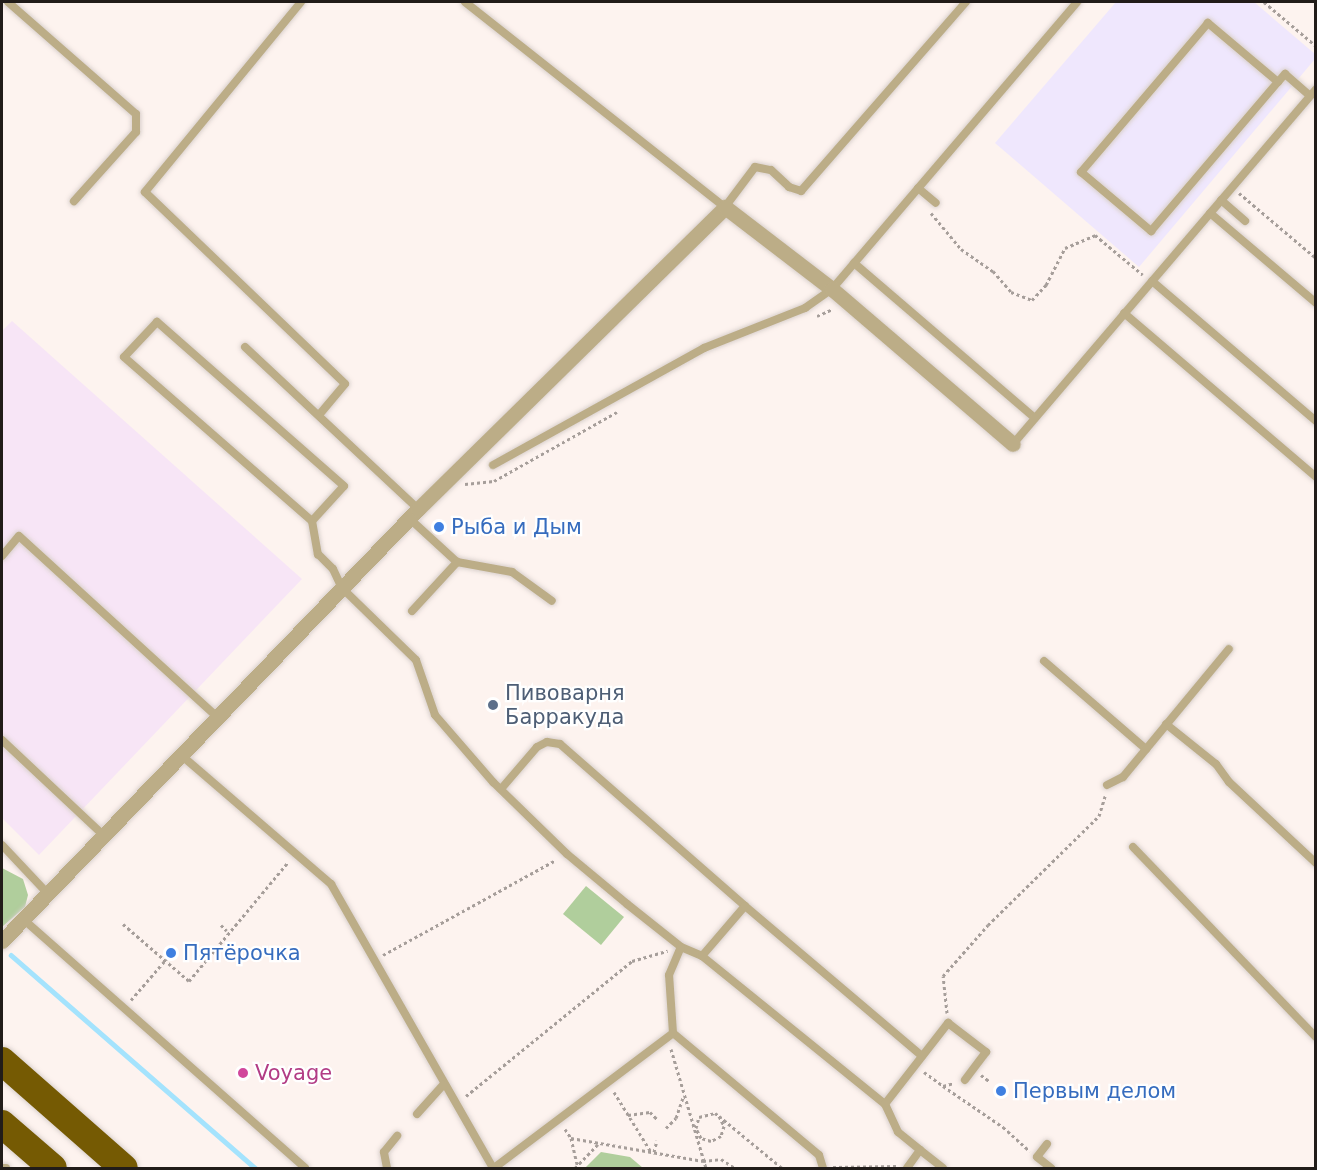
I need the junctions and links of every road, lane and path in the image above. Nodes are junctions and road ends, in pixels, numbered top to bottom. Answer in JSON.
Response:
{"nodes":[{"id":1,"x":8,"y":2,"type":"edge"},
{"id":2,"x":301,"y":2,"type":"edge"},
{"id":3,"x":465,"y":2,"type":"edge"},
{"id":4,"x":966,"y":2,"type":"edge"},
{"id":5,"x":1077,"y":2,"type":"edge"},
{"id":6,"x":1264,"y":2,"type":"edge"},
{"id":7,"x":1316,"y":46,"type":"edge"},
{"id":8,"x":1278,"y":82,"type":"junction"},
{"id":9,"x":1313,"y":92,"type":"edge"},
{"id":10,"x":1232,"y":187,"type":"junction"},
{"id":11,"x":918,"y":188,"type":"junction"},
{"id":12,"x":910,"y":196,"type":"junction"},
{"id":13,"x":1221,"y":200,"type":"junction"},
{"id":14,"x":75,"y":201,"type":"dead end"},
{"id":15,"x":936,"y":203,"type":"dead end"},
{"id":16,"x":725,"y":207,"type":"junction"},
{"id":17,"x":1210,"y":213,"type":"junction"},
{"id":18,"x":1245,"y":221,"type":"dead end"},
{"id":19,"x":1316,"y":258,"type":"edge"},
{"id":20,"x":854,"y":263,"type":"junction"},
{"id":21,"x":1151,"y":282,"type":"junction"},
{"id":22,"x":832,"y":289,"type":"junction"},
{"id":23,"x":849,"y":303,"type":"junction"},
{"id":24,"x":1316,"y":303,"type":"edge"},
{"id":25,"x":1124,"y":313,"type":"junction"},
{"id":26,"x":806,"y":320,"type":"dead end"},
{"id":27,"x":244,"y":347,"type":"dead end"},
{"id":28,"x":619,"y":411,"type":"dead end"},
{"id":29,"x":320,"y":414,"type":"junction"},
{"id":30,"x":1035,"y":418,"type":"junction"},
{"id":31,"x":1316,"y":421,"type":"edge"},
{"id":32,"x":1013,"y":444,"type":"joint"},
{"id":33,"x":493,"y":465,"type":"dead end"},
{"id":34,"x":1316,"y":477,"type":"edge"},
{"id":35,"x":443,"y":486,"type":"junction"},
{"id":36,"x":414,"y":514,"type":"junction"},
{"id":37,"x":312,"y":521,"type":"junction"},
{"id":38,"x":2,"y":556,"type":"edge"},
{"id":39,"x":457,"y":562,"type":"junction"},
{"id":40,"x":342,"y":588,"type":"junction"},
{"id":41,"x":552,"y":601,"type":"dead end"},
{"id":42,"x":412,"y":611,"type":"dead end"},
{"id":43,"x":1229,"y":648,"type":"dead end"},
{"id":44,"x":1044,"y":662,"type":"dead end"},
{"id":45,"x":217,"y":717,"type":"junction"},
{"id":46,"x":1166,"y":724,"type":"junction"},
{"id":47,"x":2,"y":740,"type":"edge"},
{"id":48,"x":1146,"y":749,"type":"junction"},
{"id":49,"x":181,"y":755,"type":"junction"},
{"id":50,"x":1107,"y":785,"type":"joint"},
{"id":51,"x":501,"y":789,"type":"junction"},
{"id":52,"x":103,"y":835,"type":"junction"},
{"id":53,"x":2,"y":845,"type":"edge"},
{"id":54,"x":1133,"y":847,"type":"dead end"},
{"id":55,"x":296,"y":854,"type":"junction"},
{"id":56,"x":567,"y":854,"type":"junction"},
{"id":57,"x":1316,"y":862,"type":"edge"},
{"id":58,"x":47,"y":893,"type":"junction"},
{"id":59,"x":745,"y":906,"type":"junction"},
{"id":60,"x":22,"y":919,"type":"junction"},
{"id":61,"x":123,"y":924,"type":"dead end"},
{"id":62,"x":220,"y":926,"type":"dead end"},
{"id":63,"x":227,"y":931,"type":"junction"},
{"id":64,"x":2,"y":941,"type":"edge"},
{"id":65,"x":681,"y":947,"type":"junction"},
{"id":66,"x":170,"y":956,"type":"dead end"},
{"id":67,"x":702,"y":956,"type":"junction"},
{"id":68,"x":376,"y":959,"type":"junction"},
{"id":69,"x":165,"y":961,"type":"junction"},
{"id":70,"x":124,"y":1008,"type":"junction"},
{"id":71,"x":948,"y":1023,"type":"junction"},
{"id":72,"x":674,"y":1033,"type":"junction"},
{"id":73,"x":1316,"y":1037,"type":"edge"},
{"id":74,"x":922,"y":1056,"type":"junction"},
{"id":75,"x":2,"y":1061,"type":"edge"},
{"id":76,"x":915,"y":1065,"type":"junction"},
{"id":77,"x":965,"y":1080,"type":"joint"},
{"id":78,"x":609,"y":1082,"type":"junction"},
{"id":79,"x":443,"y":1085,"type":"junction"},
{"id":80,"x":943,"y":1086,"type":"junction"},
{"id":81,"x":684,"y":1095,"type":"junction"},
{"id":82,"x":455,"y":1104,"type":"junction"},
{"id":83,"x":885,"y":1104,"type":"junction"},
{"id":84,"x":417,"y":1114,"type":"dead end"},
{"id":85,"x":626,"y":1114,"type":"junction"},
{"id":86,"x":719,"y":1116,"type":"junction"},
{"id":87,"x":657,"y":1119,"type":"dead end"},
{"id":88,"x":558,"y":1120,"type":"junction"},
{"id":89,"x":2,"y":1124,"type":"edge"},
{"id":90,"x":666,"y":1128,"type":"dead end"},
{"id":91,"x":696,"y":1134,"type":"junction"},
{"id":92,"x":398,"y":1136,"type":"dead end"},
{"id":93,"x":571,"y":1138,"type":"junction"},
{"id":94,"x":657,"y":1140,"type":"dead end"},
{"id":95,"x":599,"y":1143,"type":"junction"},
{"id":96,"x":1047,"y":1144,"type":"dead end"},
{"id":97,"x":920,"y":1150,"type":"junction"},
{"id":98,"x":653,"y":1152,"type":"junction"},
{"id":99,"x":1037,"y":1157,"type":"junction"},
{"id":100,"x":703,"y":1161,"type":"junction"},
{"id":101,"x":907,"y":1167,"type":"edge"},
{"id":102,"x":2,"y":1168,"type":"edge"},
{"id":103,"x":6,"y":1168,"type":"edge"},
{"id":104,"x":53,"y":1168,"type":"edge"},
{"id":105,"x":124,"y":1168,"type":"edge"},
{"id":106,"x":305,"y":1168,"type":"edge"},
{"id":107,"x":387,"y":1168,"type":"edge"},
{"id":108,"x":494,"y":1168,"type":"edge"},
{"id":109,"x":576,"y":1168,"type":"edge"},
{"id":110,"x":706,"y":1168,"type":"edge"},
{"id":111,"x":735,"y":1168,"type":"edge"},
{"id":112,"x":782,"y":1168,"type":"edge"},
{"id":113,"x":823,"y":1168,"type":"edge"},
{"id":114,"x":943,"y":1168,"type":"edge"},
{"id":115,"x":1051,"y":1168,"type":"edge"}],
"edges":[{"from":1,"to":14,"type":"lane"},
{"from":2,"to":29,"type":"lane"},
{"from":3,"to":16,"type":"lane"},
{"from":4,"to":16,"type":"lane"},
{"from":5,"to":11,"type":"lane"},
{"from":6,"to":7,"type":"path"},
{"from":8,"to":8,"type":"lane"},
{"from":8,"to":9,"type":"lane"},
{"from":9,"to":10,"type":"lane"},
{"from":10,"to":13,"type":"lane"},
{"from":10,"to":19,"type":"path"},
{"from":11,"to":12,"type":"lane"},
{"from":11,"to":15,"type":"lane"},
{"from":12,"to":20,"type":"lane"},
{"from":12,"to":21,"type":"path"},
{"from":13,"to":17,"type":"lane"},
{"from":13,"to":18,"type":"lane"},
{"from":16,"to":22,"type":"street"},
{"from":16,"to":35,"type":"street"},
{"from":17,"to":21,"type":"lane"},
{"from":17,"to":24,"type":"lane"},
{"from":20,"to":22,"type":"lane"},
{"from":20,"to":30,"type":"lane"},
{"from":21,"to":25,"type":"lane"},
{"from":21,"to":31,"type":"lane"},
{"from":22,"to":23,"type":"street"},
{"from":22,"to":33,"type":"lane"},
{"from":23,"to":26,"type":"path"},
{"from":23,"to":32,"type":"street"},
{"from":25,"to":30,"type":"lane"},
{"from":25,"to":34,"type":"lane"},
{"from":27,"to":29,"type":"lane"},
{"from":28,"to":35,"type":"path"},
{"from":29,"to":36,"type":"lane"},
{"from":30,"to":32,"type":"lane"},
{"from":35,"to":36,"type":"street"},
{"from":36,"to":39,"type":"lane"},
{"from":36,"to":40,"type":"street"},
{"from":37,"to":37,"type":"lane"},
{"from":37,"to":40,"type":"lane"},
{"from":38,"to":45,"type":"lane"},
{"from":39,"to":41,"type":"lane"},
{"from":39,"to":42,"type":"lane"},
{"from":40,"to":45,"type":"street"},
{"from":40,"to":51,"type":"lane"},
{"from":43,"to":46,"type":"lane"},
{"from":44,"to":48,"type":"lane"},
{"from":45,"to":49,"type":"street"},
{"from":46,"to":48,"type":"lane"},
{"from":46,"to":57,"type":"lane"},
{"from":47,"to":52,"type":"lane"},
{"from":48,"to":50,"type":"lane"},
{"from":49,"to":52,"type":"street"},
{"from":49,"to":55,"type":"lane"},
{"from":50,"to":71,"type":"path"},
{"from":51,"to":56,"type":"lane"},
{"from":51,"to":59,"type":"lane"},
{"from":52,"to":58,"type":"street"},
{"from":53,"to":58,"type":"lane"},
{"from":54,"to":73,"type":"lane"},
{"from":55,"to":63,"type":"path"},
{"from":55,"to":68,"type":"lane"},
{"from":56,"to":65,"type":"lane"},
{"from":56,"to":68,"type":"path"},
{"from":58,"to":60,"type":"street"},
{"from":59,"to":67,"type":"lane"},
{"from":59,"to":74,"type":"lane"},
{"from":60,"to":64,"type":"street"},
{"from":60,"to":70,"type":"lane"},
{"from":61,"to":69,"type":"path"},
{"from":62,"to":63,"type":"path"},
{"from":63,"to":69,"type":"path"},
{"from":65,"to":67,"type":"lane"},
{"from":65,"to":72,"type":"lane"},
{"from":65,"to":82,"type":"path"},
{"from":66,"to":69,"type":"path"},
{"from":67,"to":83,"type":"lane"},
{"from":68,"to":79,"type":"lane"},
{"from":69,"to":70,"type":"path"},
{"from":70,"to":106,"type":"lane"},
{"from":71,"to":74,"type":"lane"},
{"from":71,"to":77,"type":"lane"},
{"from":72,"to":78,"type":"lane"},
{"from":72,"to":81,"type":"path"},
{"from":72,"to":113,"type":"lane"},
{"from":74,"to":76,"type":"lane"},
{"from":75,"to":105,"type":"highway"},
{"from":76,"to":80,"type":"path"},
{"from":76,"to":83,"type":"lane"},
{"from":77,"to":80,"type":"path"},
{"from":78,"to":85,"type":"path"},
{"from":78,"to":88,"type":"lane"},
{"from":79,"to":82,"type":"lane"},
{"from":79,"to":84,"type":"lane"},
{"from":80,"to":99,"type":"path"},
{"from":81,"to":90,"type":"path"},
{"from":81,"to":91,"type":"path"},
{"from":82,"to":108,"type":"lane"},
{"from":83,"to":97,"type":"lane"},
{"from":85,"to":87,"type":"path"},
{"from":85,"to":98,"type":"path"},
{"from":86,"to":91,"type":"path"},
{"from":86,"to":91,"type":"path"},
{"from":86,"to":112,"type":"path"},
{"from":88,"to":93,"type":"path"},
{"from":88,"to":108,"type":"lane"},
{"from":89,"to":104,"type":"highway"},
{"from":91,"to":100,"type":"path"},
{"from":92,"to":107,"type":"lane"},
{"from":93,"to":95,"type":"path"},
{"from":93,"to":109,"type":"path"},
{"from":94,"to":98,"type":"path"},
{"from":95,"to":98,"type":"path"},
{"from":95,"to":109,"type":"path"},
{"from":96,"to":99,"type":"lane"},
{"from":97,"to":101,"type":"lane"},
{"from":97,"to":114,"type":"lane"},
{"from":98,"to":100,"type":"path"},
{"from":99,"to":115,"type":"lane"},
{"from":100,"to":110,"type":"path"},
{"from":100,"to":111,"type":"path"},
{"from":101,"to":113,"type":"path"},
{"from":102,"to":103,"type":"lane"}]}
